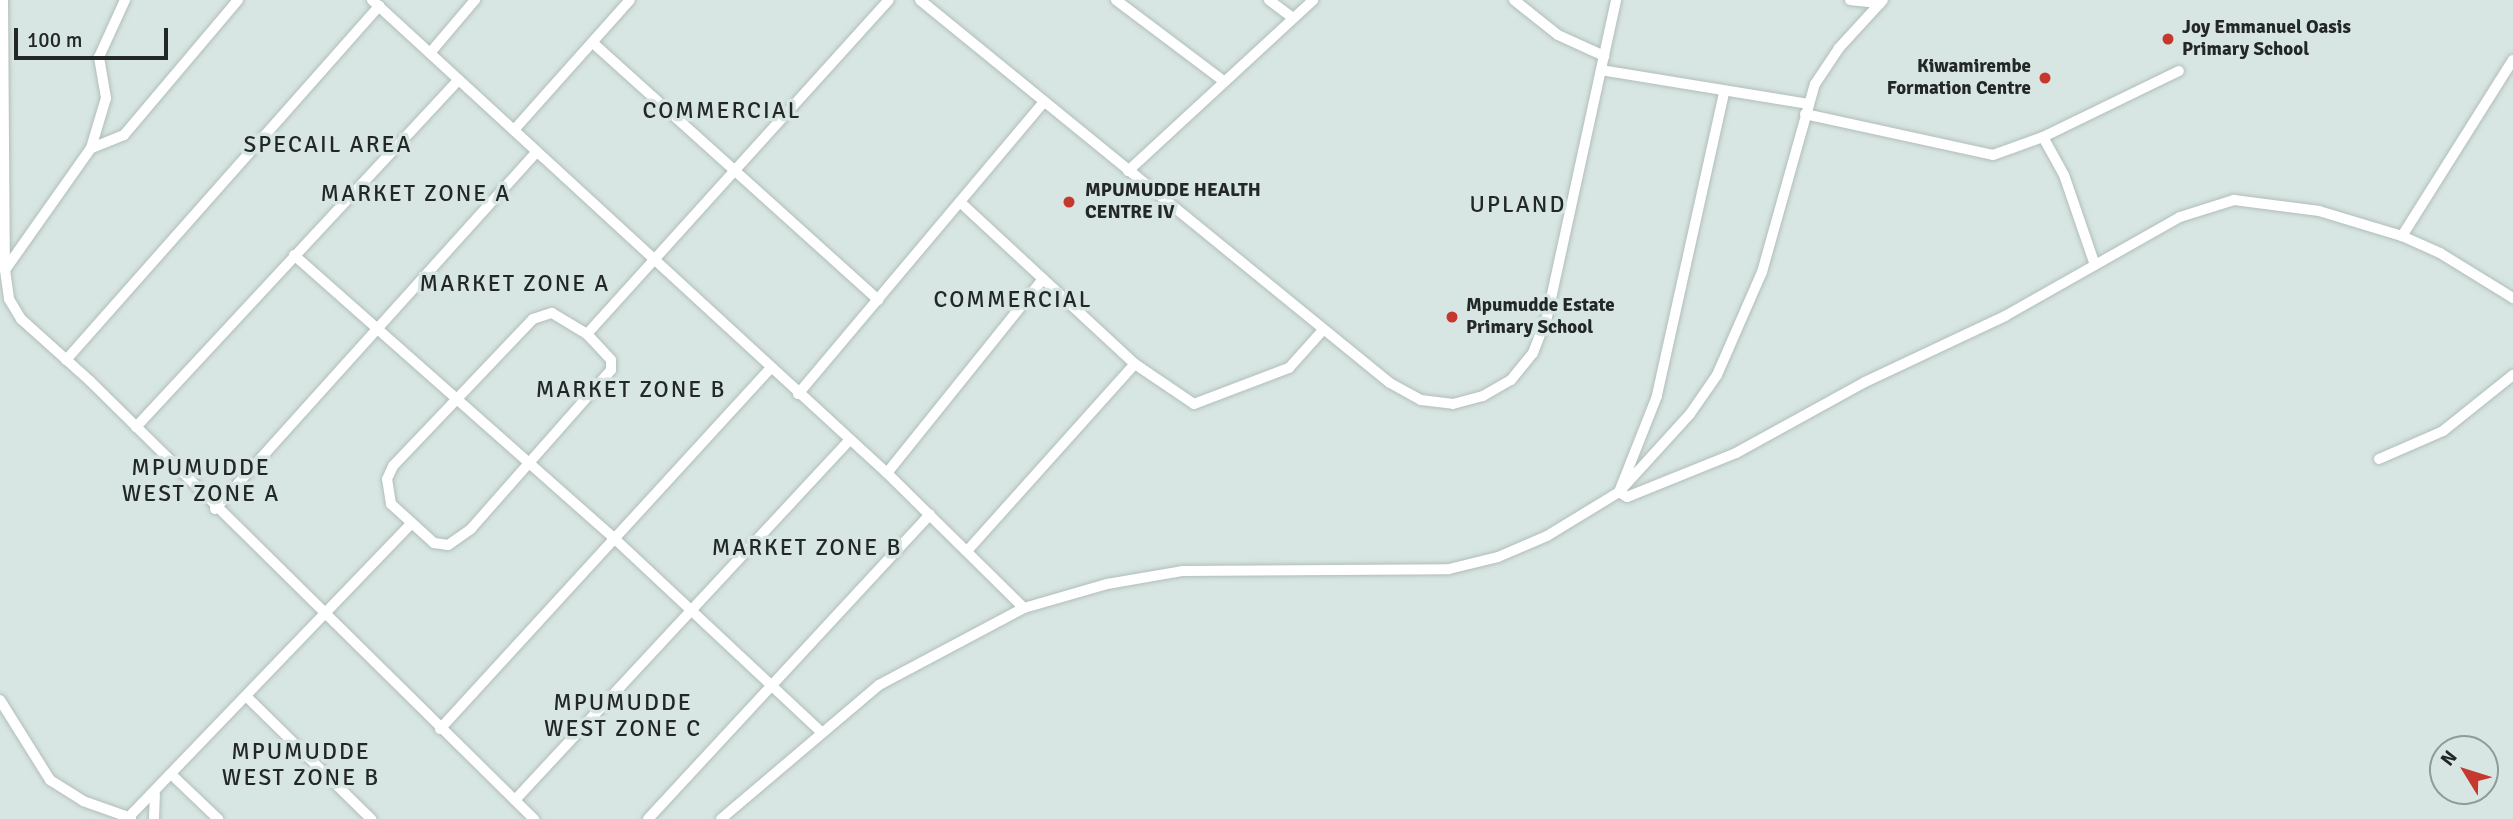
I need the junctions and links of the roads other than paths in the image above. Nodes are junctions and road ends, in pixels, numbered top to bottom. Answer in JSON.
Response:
{"nodes":[{"id":1,"x":3,"y":0,"type":"edge"},
{"id":2,"x":125,"y":0,"type":"edge"},
{"id":3,"x":238,"y":0,"type":"edge"},
{"id":4,"x":475,"y":0,"type":"edge"},
{"id":5,"x":630,"y":0,"type":"edge"},
{"id":6,"x":889,"y":0,"type":"edge"},
{"id":7,"x":920,"y":0,"type":"edge"},
{"id":8,"x":1116,"y":0,"type":"edge"},
{"id":9,"x":1269,"y":0,"type":"edge"},
{"id":10,"x":1313,"y":0,"type":"edge"},
{"id":11,"x":1514,"y":0,"type":"edge"},
{"id":12,"x":1616,"y":0,"type":"edge"},
{"id":13,"x":1850,"y":0,"type":"edge"},
{"id":14,"x":1881,"y":2,"type":"edge"},
{"id":15,"x":375,"y":3,"type":"edge"},
{"id":16,"x":1293,"y":18,"type":"junction"},
{"id":17,"x":593,"y":43,"type":"junction"},
{"id":18,"x":430,"y":53,"type":"junction"},
{"id":19,"x":1604,"y":56,"type":"junction"},
{"id":20,"x":2513,"y":60,"type":"edge"},
{"id":21,"x":1601,"y":69,"type":"junction"},
{"id":22,"x":2179,"y":71,"type":"dead end"},
{"id":23,"x":459,"y":80,"type":"junction"},
{"id":24,"x":1222,"y":80,"type":"junction"},
{"id":25,"x":1724,"y":93,"type":"junction"},
{"id":26,"x":1043,"y":103,"type":"junction"},
{"id":27,"x":1806,"y":109,"type":"junction"},
{"id":28,"x":514,"y":130,"type":"junction"},
{"id":29,"x":2043,"y":137,"type":"junction"},
{"id":30,"x":91,"y":148,"type":"junction"},
{"id":31,"x":537,"y":152,"type":"junction"},
{"id":32,"x":735,"y":171,"type":"junction"},
{"id":33,"x":1128,"y":171,"type":"junction"},
{"id":34,"x":960,"y":202,"type":"junction"},
{"id":35,"x":2402,"y":236,"type":"junction"},
{"id":36,"x":294,"y":255,"type":"junction"},
{"id":37,"x":654,"y":262,"type":"junction"},
{"id":38,"x":2095,"y":265,"type":"junction"},
{"id":39,"x":5,"y":271,"type":"junction"},
{"id":40,"x":1043,"y":279,"type":"junction"},
{"id":41,"x":2513,"y":297,"type":"edge"},
{"id":42,"x":877,"y":300,"type":"junction"},
{"id":43,"x":377,"y":328,"type":"junction"},
{"id":44,"x":1322,"y":330,"type":"junction"},
{"id":45,"x":587,"y":334,"type":"junction"},
{"id":46,"x":66,"y":360,"type":"junction"},
{"id":47,"x":1135,"y":364,"type":"junction"},
{"id":48,"x":770,"y":369,"type":"junction"},
{"id":49,"x":2513,"y":375,"type":"edge"},
{"id":50,"x":798,"y":394,"type":"junction"},
{"id":51,"x":456,"y":397,"type":"junction"},
{"id":52,"x":136,"y":427,"type":"junction"},
{"id":53,"x":850,"y":440,"type":"junction"},
{"id":54,"x":2379,"y":459,"type":"dead end"},
{"id":55,"x":530,"y":462,"type":"junction"},
{"id":56,"x":887,"y":472,"type":"junction"},
{"id":57,"x":1619,"y":492,"type":"junction"},
{"id":58,"x":215,"y":509,"type":"junction"},
{"id":59,"x":930,"y":515,"type":"junction"},
{"id":60,"x":411,"y":524,"type":"junction"},
{"id":61,"x":615,"y":539,"type":"junction"},
{"id":62,"x":967,"y":551,"type":"junction"},
{"id":63,"x":1024,"y":608,"type":"junction"},
{"id":64,"x":689,"y":610,"type":"junction"},
{"id":65,"x":324,"y":614,"type":"junction"},
{"id":66,"x":771,"y":686,"type":"junction"},
{"id":67,"x":248,"y":698,"type":"junction"},
{"id":68,"x":0,"y":700,"type":"edge"},
{"id":69,"x":440,"y":729,"type":"junction"},
{"id":70,"x":821,"y":732,"type":"junction"},
{"id":71,"x":172,"y":775,"type":"junction"},
{"id":72,"x":155,"y":794,"type":"junction"},
{"id":73,"x":515,"y":800,"type":"junction"},
{"id":74,"x":130,"y":818,"type":"edge"},
{"id":75,"x":154,"y":819,"type":"edge"},
{"id":76,"x":218,"y":819,"type":"edge"},
{"id":77,"x":371,"y":819,"type":"edge"},
{"id":78,"x":534,"y":819,"type":"edge"},
{"id":79,"x":648,"y":819,"type":"edge"},
{"id":80,"x":721,"y":819,"type":"edge"}],
"edges":[{"from":1,"to":39,"type":"street"},
{"from":2,"to":30,"type":"street"},
{"from":3,"to":30,"type":"street"},
{"from":4,"to":18,"type":"street"},
{"from":5,"to":17,"type":"street"},
{"from":6,"to":32,"type":"street"},
{"from":7,"to":26,"type":"street"},
{"from":8,"to":24,"type":"street"},
{"from":9,"to":16,"type":"street"},
{"from":10,"to":16,"type":"street"},
{"from":11,"to":19,"type":"street"},
{"from":12,"to":19,"type":"street"},
{"from":13,"to":14,"type":"street"},
{"from":14,"to":27,"type":"street"},
{"from":15,"to":18,"type":"street"},
{"from":15,"to":46,"type":"street"},
{"from":16,"to":24,"type":"street"},
{"from":17,"to":28,"type":"street"},
{"from":17,"to":32,"type":"street"},
{"from":18,"to":23,"type":"street"},
{"from":19,"to":21,"type":"street"},
{"from":20,"to":35,"type":"street"},
{"from":21,"to":25,"type":"street"},
{"from":21,"to":44,"type":"street"},
{"from":22,"to":29,"type":"street"},
{"from":23,"to":28,"type":"street"},
{"from":23,"to":36,"type":"street"},
{"from":24,"to":33,"type":"street"},
{"from":25,"to":27,"type":"street"},
{"from":25,"to":57,"type":"street"},
{"from":26,"to":33,"type":"street"},
{"from":26,"to":34,"type":"street"},
{"from":27,"to":29,"type":"street"},
{"from":27,"to":57,"type":"street"},
{"from":28,"to":31,"type":"street"},
{"from":29,"to":38,"type":"street"},
{"from":30,"to":39,"type":"street"},
{"from":31,"to":37,"type":"street"},
{"from":31,"to":43,"type":"street"},
{"from":32,"to":37,"type":"street"},
{"from":32,"to":42,"type":"street"},
{"from":33,"to":44,"type":"street"},
{"from":34,"to":40,"type":"street"},
{"from":34,"to":42,"type":"street"},
{"from":35,"to":38,"type":"street"},
{"from":35,"to":41,"type":"street"},
{"from":36,"to":43,"type":"street"},
{"from":36,"to":52,"type":"street"},
{"from":37,"to":45,"type":"street"},
{"from":37,"to":48,"type":"street"},
{"from":38,"to":57,"type":"street"},
{"from":39,"to":46,"type":"street"},
{"from":40,"to":47,"type":"street"},
{"from":40,"to":56,"type":"street"},
{"from":42,"to":50,"type":"street"},
{"from":43,"to":51,"type":"street"},
{"from":43,"to":58,"type":"street"},
{"from":44,"to":47,"type":"street"},
{"from":45,"to":51,"type":"street"},
{"from":45,"to":55,"type":"street"},
{"from":46,"to":52,"type":"street"},
{"from":47,"to":62,"type":"street"},
{"from":48,"to":50,"type":"street"},
{"from":48,"to":61,"type":"street"},
{"from":49,"to":54,"type":"street"},
{"from":50,"to":53,"type":"street"},
{"from":51,"to":55,"type":"street"},
{"from":51,"to":60,"type":"street"},
{"from":52,"to":58,"type":"street"},
{"from":53,"to":56,"type":"street"},
{"from":53,"to":64,"type":"street"},
{"from":55,"to":60,"type":"street"},
{"from":55,"to":61,"type":"street"},
{"from":56,"to":59,"type":"street"},
{"from":57,"to":63,"type":"street"},
{"from":58,"to":65,"type":"street"},
{"from":59,"to":62,"type":"street"},
{"from":59,"to":66,"type":"street"},
{"from":60,"to":65,"type":"street"},
{"from":61,"to":64,"type":"street"},
{"from":61,"to":69,"type":"street"},
{"from":62,"to":63,"type":"street"},
{"from":63,"to":70,"type":"street"},
{"from":64,"to":66,"type":"street"},
{"from":64,"to":73,"type":"street"},
{"from":65,"to":67,"type":"street"},
{"from":65,"to":69,"type":"street"},
{"from":66,"to":70,"type":"street"},
{"from":66,"to":79,"type":"street"},
{"from":67,"to":71,"type":"street"},
{"from":67,"to":77,"type":"street"},
{"from":68,"to":74,"type":"street"},
{"from":69,"to":73,"type":"street"},
{"from":70,"to":80,"type":"street"},
{"from":71,"to":72,"type":"street"},
{"from":71,"to":76,"type":"street"},
{"from":72,"to":74,"type":"street"},
{"from":72,"to":75,"type":"street"},
{"from":73,"to":78,"type":"street"}]}
